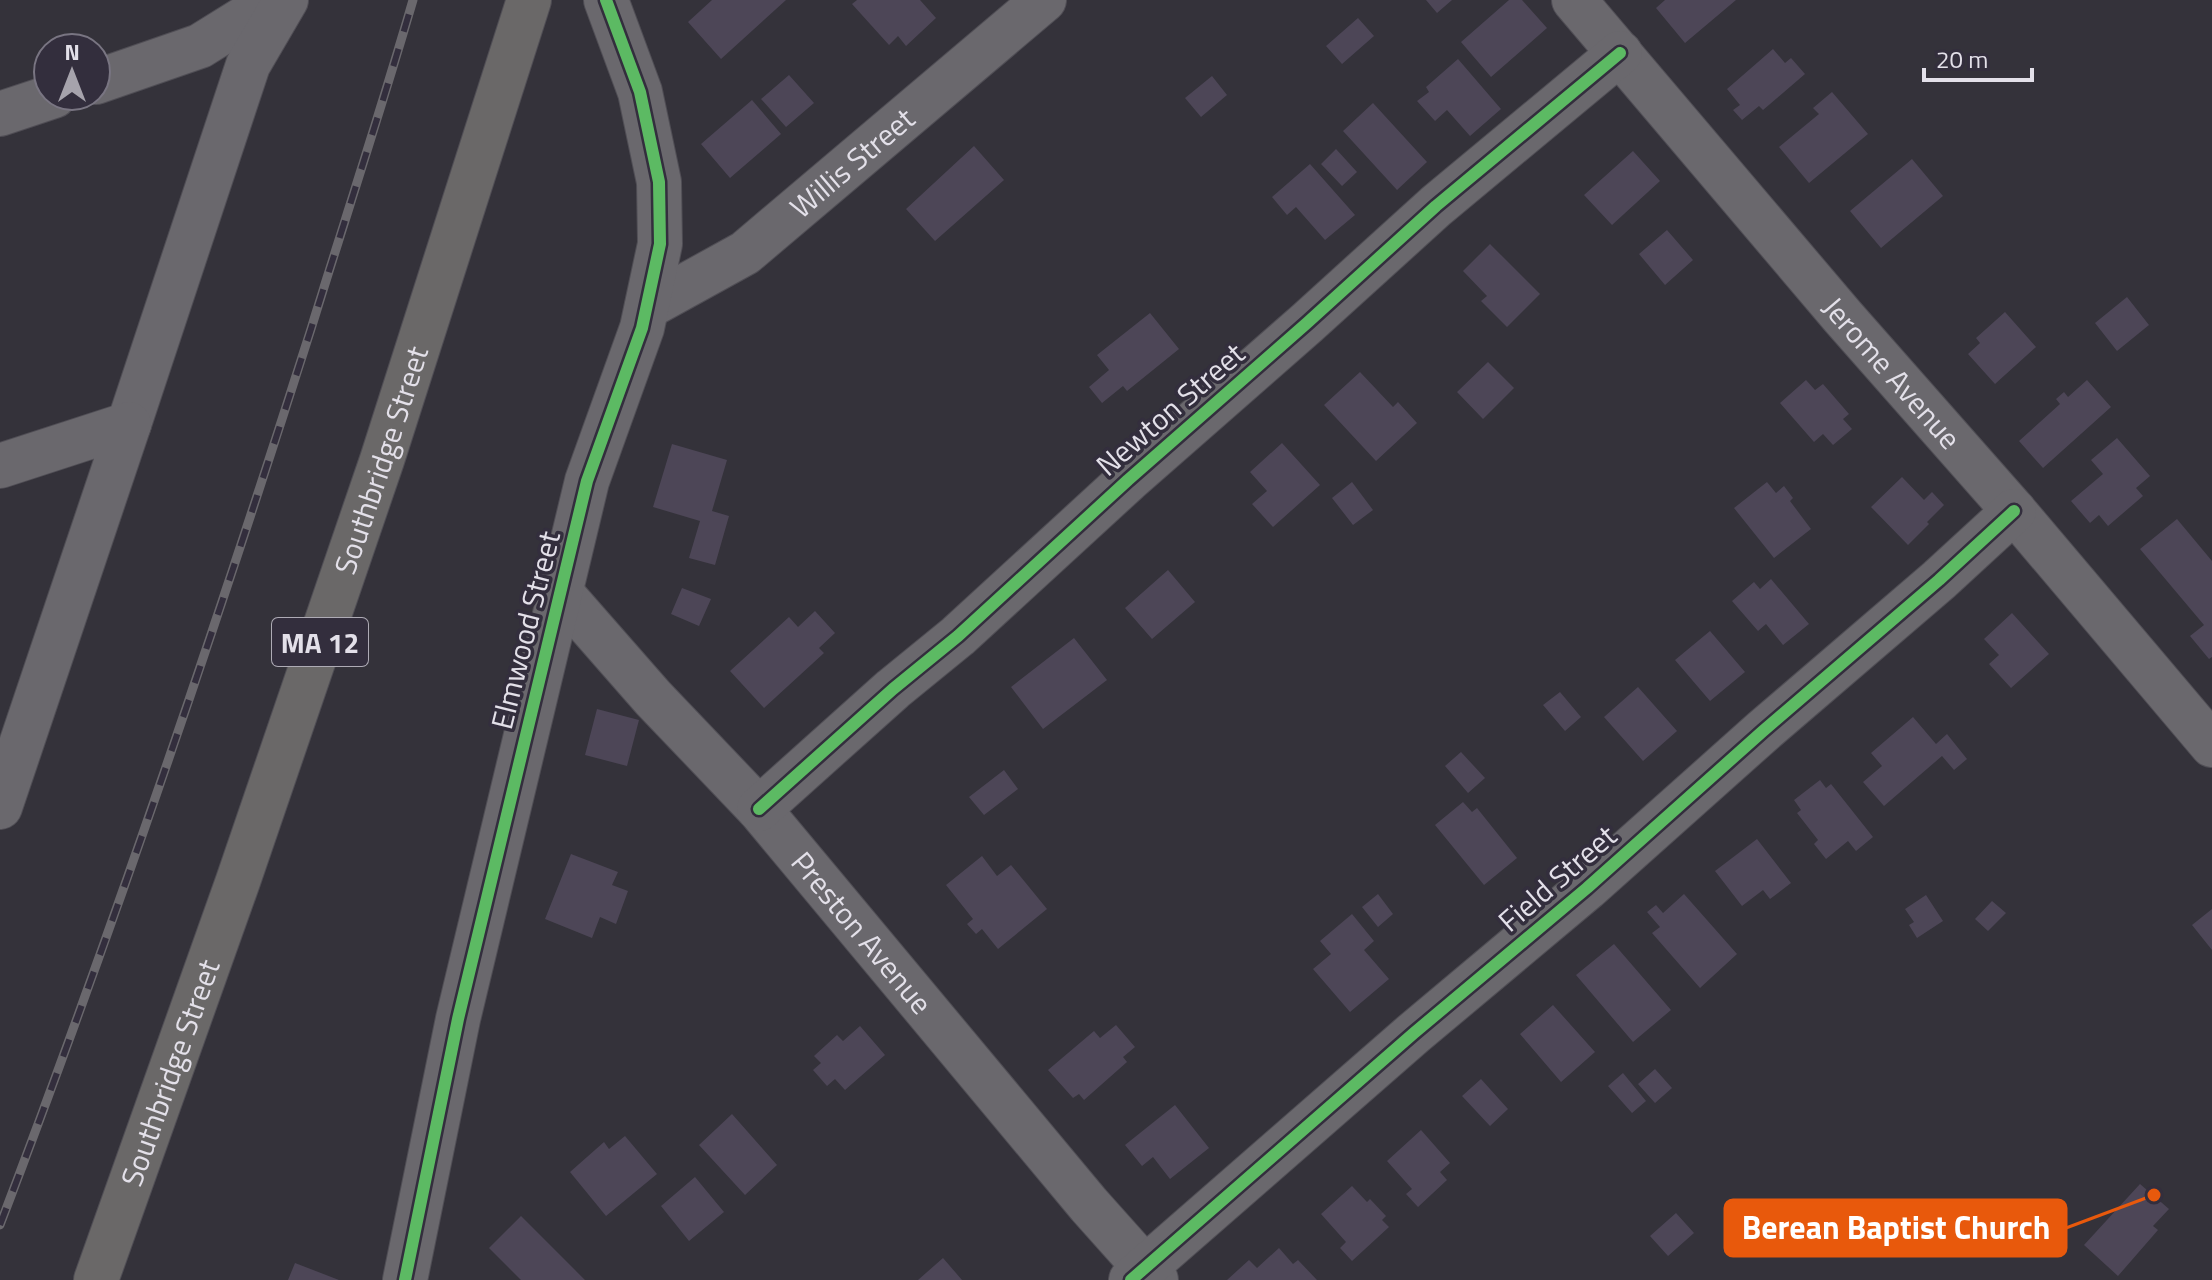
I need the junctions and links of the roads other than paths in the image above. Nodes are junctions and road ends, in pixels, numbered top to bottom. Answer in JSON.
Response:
{"nodes":[{"id":1,"x":274,"y":0,"type":"edge"},
{"id":2,"x":286,"y":0,"type":"edge"},
{"id":3,"x":529,"y":0,"type":"edge"},
{"id":4,"x":606,"y":0,"type":"edge"},
{"id":5,"x":1044,"y":0,"type":"edge"},
{"id":6,"x":1574,"y":0,"type":"edge"},
{"id":7,"x":1620,"y":53,"type":"junction"},
{"id":8,"x":112,"y":76,"type":"edge"},
{"id":9,"x":32,"y":103,"type":"edge"},
{"id":10,"x":0,"y":114,"type":"edge"},
{"id":11,"x":647,"y":307,"type":"junction"},
{"id":12,"x":129,"y":424,"type":"junction"},
{"id":13,"x":0,"y":466,"type":"edge"},
{"id":14,"x":2014,"y":511,"type":"junction"},
{"id":15,"x":561,"y":593,"type":"junction"},
{"id":16,"x":2212,"y":745,"type":"edge"},
{"id":17,"x":0,"y":807,"type":"edge"},
{"id":18,"x":759,"y":809,"type":"junction"},
{"id":19,"x":1144,"y":1276,"type":"edge"},
{"id":20,"x":96,"y":1280,"type":"edge"},
{"id":21,"x":405,"y":1280,"type":"edge"}],
"edges":[{"from":1,"to":8,"type":"street"},
{"from":2,"to":12,"type":"street"},
{"from":3,"to":20,"type":"main road","name":"Southbridge Street","number":"MA 12"},
{"from":4,"to":11,"type":"street","name":"Elmwood Street"},
{"from":5,"to":11,"type":"street","name":"Willis Street"},
{"from":6,"to":7,"type":"street","name":"Jerome Avenue"},
{"from":7,"to":14,"type":"street","name":"Jerome Avenue"},
{"from":7,"to":18,"type":"street","name":"Newton Street"},
{"from":9,"to":10,"type":"street"},
{"from":11,"to":15,"type":"street","name":"Elmwood Street"},
{"from":12,"to":13,"type":"street"},
{"from":12,"to":17,"type":"street"},
{"from":14,"to":16,"type":"street","name":"Jerome Avenue"},
{"from":14,"to":19,"type":"street","name":"Field Street"},
{"from":15,"to":18,"type":"street","name":"Preston Avenue"},
{"from":15,"to":21,"type":"street","name":"Elmwood Street"},
{"from":18,"to":19,"type":"street","name":"Preston Avenue"}]}
